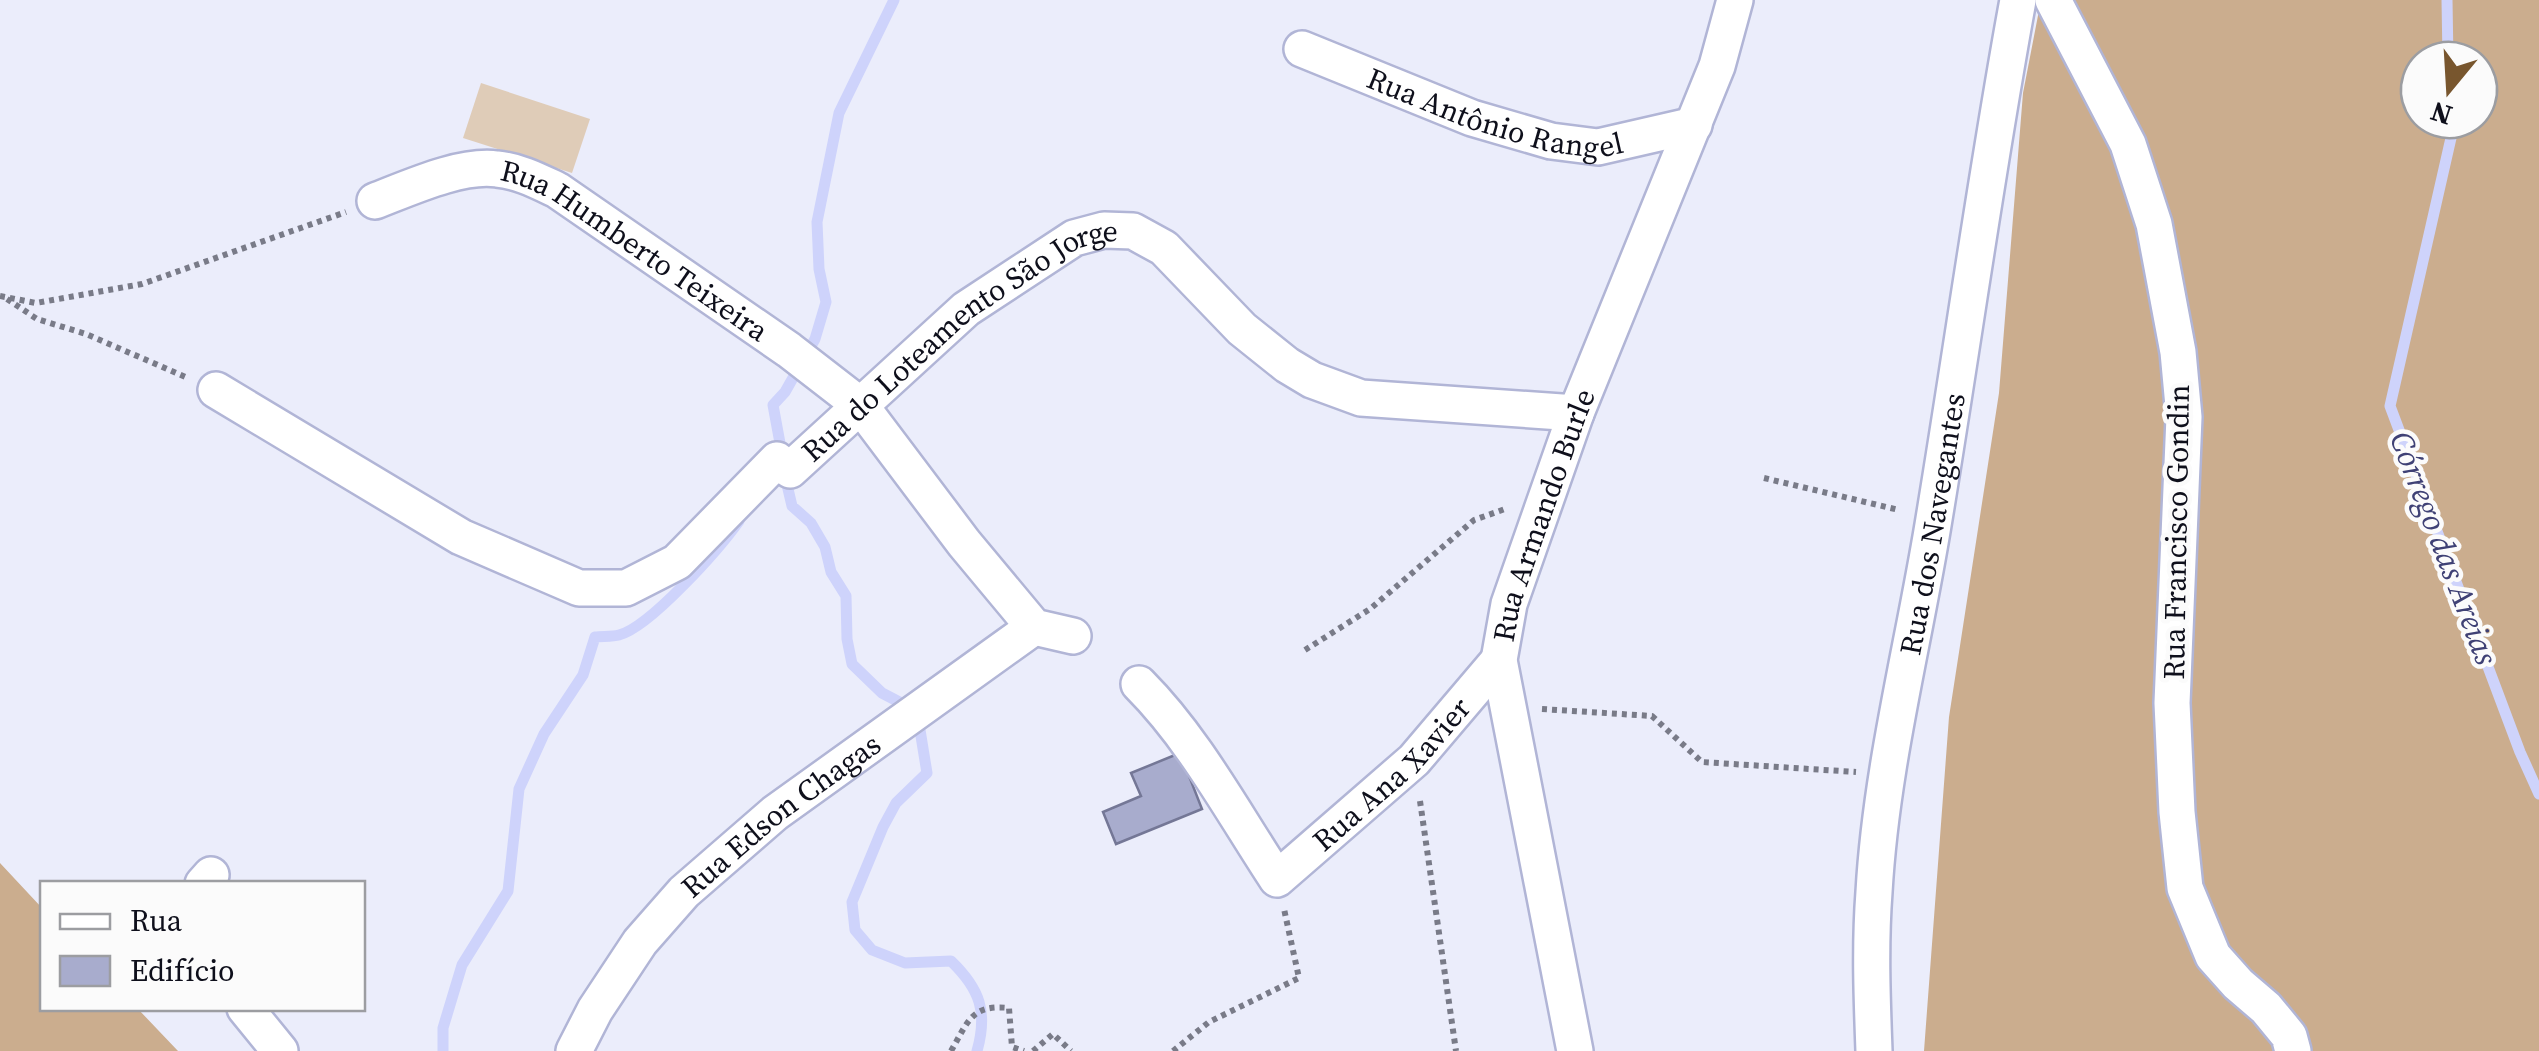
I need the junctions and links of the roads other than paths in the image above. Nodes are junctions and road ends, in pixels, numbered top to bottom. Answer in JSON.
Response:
{"nodes":[{"id":1,"x":1736,"y":0,"type":"edge"},
{"id":2,"x":2018,"y":0,"type":"edge"},
{"id":3,"x":2053,"y":0,"type":"edge"},
{"id":4,"x":1302,"y":49,"type":"dead end"},
{"id":5,"x":1694,"y":125,"type":"junction"},
{"id":6,"x":375,"y":202,"type":"road end"},
{"id":7,"x":216,"y":390,"type":"road end"},
{"id":8,"x":860,"y":405,"type":"junction"},
{"id":9,"x":1576,"y":413,"type":"junction"},
{"id":10,"x":1034,"y":628,"type":"junction"},
{"id":11,"x":1072,"y":636,"type":"dead end"},
{"id":12,"x":1499,"y":660,"type":"junction"},
{"id":13,"x":1139,"y":684,"type":"dead end"},
{"id":14,"x":247,"y":1011,"type":"edge"},
{"id":15,"x":280,"y":1051,"type":"edge"},
{"id":16,"x":574,"y":1051,"type":"edge"},
{"id":17,"x":1575,"y":1051,"type":"edge"},
{"id":18,"x":1874,"y":1051,"type":"edge"},
{"id":19,"x":2293,"y":1051,"type":"edge"}],
"edges":[{"from":1,"to":5,"type":"street","name":"Rua Armando Burle"},
{"from":2,"to":18,"type":"street","name":"Rua dos Navegantes"},
{"from":3,"to":19,"type":"street","name":"Rua Francisco Gondin"},
{"from":4,"to":5,"type":"street","name":"Rua Antônio Rangel"},
{"from":5,"to":9,"type":"street","name":"Rua Armando Burle"},
{"from":6,"to":8,"type":"street","name":"Rua Humberto Teixeira"},
{"from":7,"to":8,"type":"street","name":"Rua do Loteamento São Jorge"},
{"from":8,"to":9,"type":"street","name":"Rua do Loteamento São Jorge"},
{"from":8,"to":10,"type":"street","name":"Rua Humberto Teixeira"},
{"from":9,"to":12,"type":"street","name":"Rua Armando Burle"},
{"from":10,"to":11,"type":"street"},
{"from":10,"to":16,"type":"street","name":"Rua Edson Chagas"},
{"from":12,"to":13,"type":"street","name":"Rua Ana Xavier"},
{"from":12,"to":17,"type":"street","name":"Rua Armando Burle"},
{"from":14,"to":15,"type":"street"}]}
